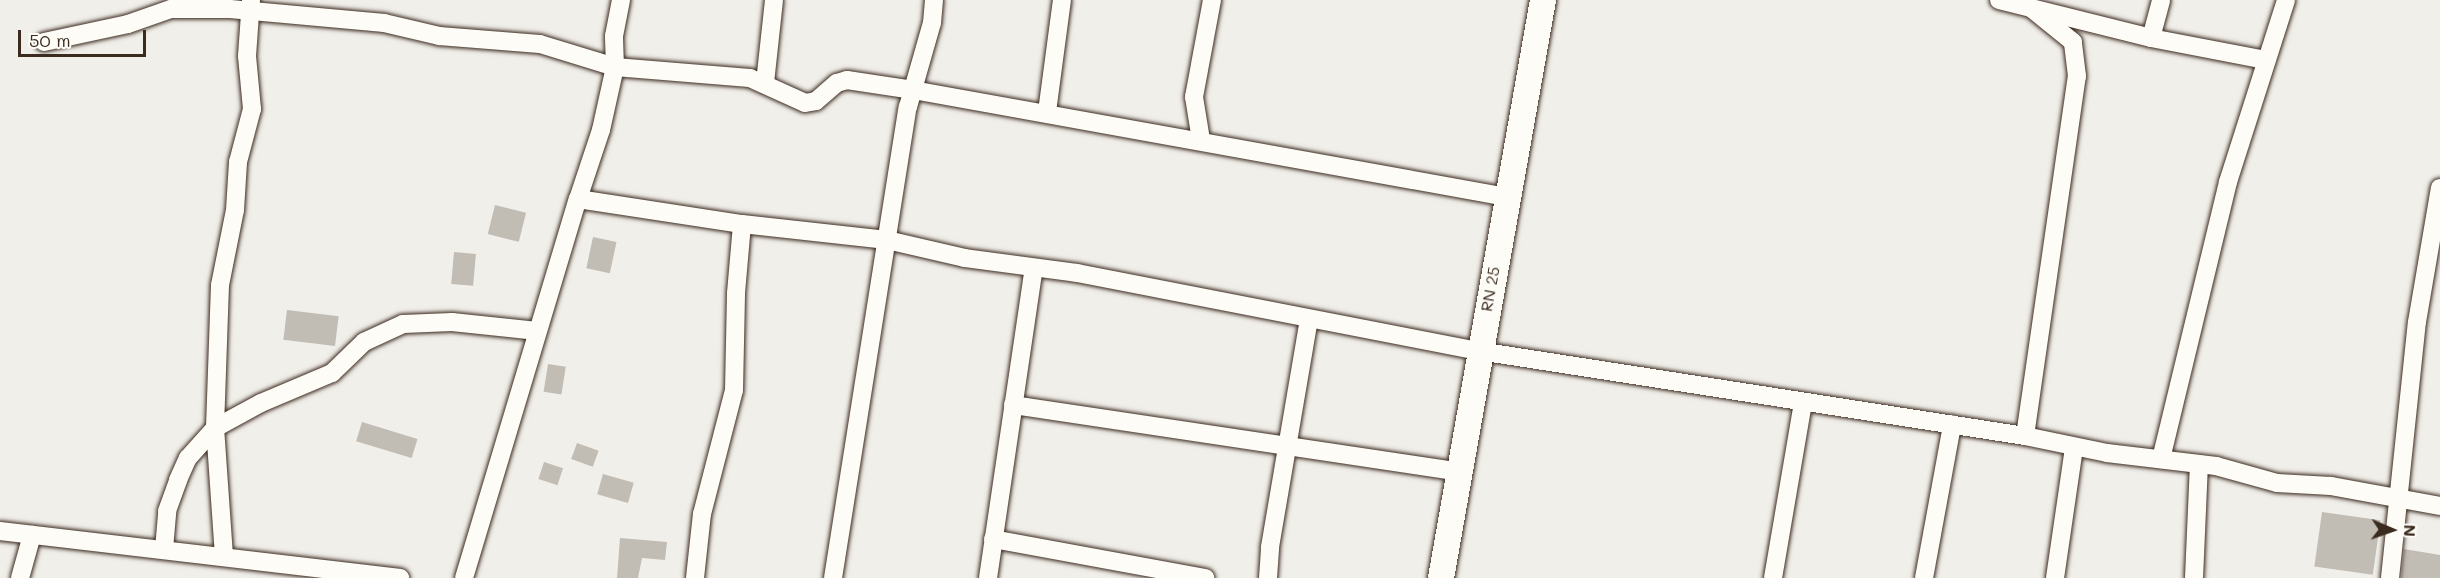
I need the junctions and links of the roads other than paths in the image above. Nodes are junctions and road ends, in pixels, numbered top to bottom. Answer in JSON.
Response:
{"nodes":[{"id":1,"x":621,"y":0,"type":"edge"},
{"id":2,"x":774,"y":0,"type":"edge"},
{"id":3,"x":934,"y":0,"type":"edge"},
{"id":4,"x":1062,"y":0,"type":"edge"},
{"id":5,"x":1212,"y":0,"type":"edge"},
{"id":6,"x":1543,"y":0,"type":"edge"},
{"id":7,"x":1999,"y":0,"type":"edge"},
{"id":8,"x":2161,"y":0,"type":"edge"},
{"id":9,"x":2286,"y":0,"type":"edge"},
{"id":10,"x":252,"y":5,"type":"edge"},
{"id":11,"x":2031,"y":8,"type":"junction"},
{"id":12,"x":2151,"y":38,"type":"junction"},
{"id":13,"x":44,"y":42,"type":"dead end"},
{"id":14,"x":2265,"y":60,"type":"junction"},
{"id":15,"x":615,"y":67,"type":"junction"},
{"id":16,"x":765,"y":83,"type":"junction"},
{"id":17,"x":913,"y":90,"type":"junction"},
{"id":18,"x":1047,"y":112,"type":"junction"},
{"id":19,"x":1201,"y":140,"type":"junction"},
{"id":20,"x":2440,"y":188,"type":"edge"},
{"id":21,"x":1507,"y":197,"type":"junction"},
{"id":22,"x":578,"y":199,"type":"junction"},
{"id":23,"x":742,"y":224,"type":"junction"},
{"id":24,"x":887,"y":240,"type":"junction"},
{"id":25,"x":1034,"y":268,"type":"junction"},
{"id":26,"x":1310,"y":320,"type":"junction"},
{"id":27,"x":538,"y":331,"type":"junction"},
{"id":28,"x":1479,"y":351,"type":"junction"},
{"id":29,"x":1803,"y":404,"type":"junction"},
{"id":30,"x":1013,"y":405,"type":"junction"},
{"id":31,"x":1952,"y":424,"type":"junction"},
{"id":32,"x":215,"y":428,"type":"junction"},
{"id":33,"x":2025,"y":436,"type":"junction"},
{"id":34,"x":1287,"y":446,"type":"junction"},
{"id":35,"x":2074,"y":447,"type":"junction"},
{"id":36,"x":2161,"y":459,"type":"junction"},
{"id":37,"x":2199,"y":464,"type":"junction"},
{"id":38,"x":1459,"y":472,"type":"junction"},
{"id":39,"x":2400,"y":500,"type":"junction"},
{"id":40,"x":2440,"y":506,"type":"edge"},
{"id":41,"x":0,"y":531,"type":"edge"},
{"id":42,"x":32,"y":535,"type":"junction"},
{"id":43,"x":993,"y":539,"type":"junction"},
{"id":44,"x":164,"y":549,"type":"junction"},
{"id":45,"x":224,"y":556,"type":"junction"},
{"id":46,"x":20,"y":578,"type":"edge"},
{"id":47,"x":400,"y":578,"type":"edge"},
{"id":48,"x":464,"y":578,"type":"edge"},
{"id":49,"x":695,"y":578,"type":"edge"},
{"id":50,"x":833,"y":578,"type":"edge"},
{"id":51,"x":988,"y":578,"type":"edge"},
{"id":52,"x":1205,"y":578,"type":"edge"},
{"id":53,"x":1268,"y":578,"type":"edge"},
{"id":54,"x":1441,"y":578,"type":"edge"},
{"id":55,"x":1773,"y":578,"type":"edge"},
{"id":56,"x":1924,"y":578,"type":"edge"},
{"id":57,"x":2055,"y":578,"type":"edge"},
{"id":58,"x":2194,"y":578,"type":"edge"},
{"id":59,"x":2390,"y":578,"type":"edge"}],
"edges":[{"from":1,"to":15,"type":"street"},
{"from":2,"to":16,"type":"street"},
{"from":3,"to":17,"type":"street"},
{"from":4,"to":18,"type":"street"},
{"from":5,"to":19,"type":"street"},
{"from":6,"to":21,"type":"main road","name":"RN 25","number":"RN 25"},
{"from":7,"to":11,"type":"street"},
{"from":8,"to":12,"type":"street"},
{"from":9,"to":14,"type":"street"},
{"from":10,"to":13,"type":"street"},
{"from":10,"to":15,"type":"street"},
{"from":10,"to":32,"type":"street"},
{"from":11,"to":12,"type":"street"},
{"from":11,"to":33,"type":"street"},
{"from":12,"to":14,"type":"street"},
{"from":14,"to":36,"type":"street"},
{"from":15,"to":16,"type":"street"},
{"from":15,"to":22,"type":"street"},
{"from":16,"to":17,"type":"street"},
{"from":17,"to":18,"type":"street"},
{"from":17,"to":24,"type":"street"},
{"from":18,"to":19,"type":"street"},
{"from":19,"to":21,"type":"street"},
{"from":20,"to":39,"type":"street"},
{"from":21,"to":28,"type":"main road","name":"RN 25","number":"RN 25"},
{"from":22,"to":23,"type":"street"},
{"from":22,"to":27,"type":"street"},
{"from":23,"to":24,"type":"street"},
{"from":23,"to":49,"type":"street"},
{"from":24,"to":25,"type":"street"},
{"from":24,"to":50,"type":"street"},
{"from":25,"to":26,"type":"street"},
{"from":25,"to":30,"type":"street"},
{"from":26,"to":28,"type":"street"},
{"from":26,"to":34,"type":"street"},
{"from":27,"to":32,"type":"street"},
{"from":27,"to":48,"type":"street"},
{"from":28,"to":29,"type":"street"},
{"from":28,"to":38,"type":"main road","name":"RN 25","number":"RN 25"},
{"from":29,"to":31,"type":"street"},
{"from":29,"to":55,"type":"street"},
{"from":30,"to":34,"type":"street"},
{"from":30,"to":43,"type":"street"},
{"from":31,"to":33,"type":"street"},
{"from":31,"to":56,"type":"street"},
{"from":32,"to":44,"type":"street"},
{"from":32,"to":45,"type":"street"},
{"from":33,"to":35,"type":"street"},
{"from":34,"to":38,"type":"street"},
{"from":34,"to":53,"type":"street"},
{"from":35,"to":36,"type":"street"},
{"from":35,"to":57,"type":"street"},
{"from":36,"to":37,"type":"street"},
{"from":37,"to":39,"type":"street"},
{"from":37,"to":58,"type":"street"},
{"from":38,"to":54,"type":"main road","name":"RN 25","number":"RN 25"},
{"from":39,"to":40,"type":"street"},
{"from":39,"to":59,"type":"street"},
{"from":41,"to":42,"type":"street"},
{"from":42,"to":44,"type":"street"},
{"from":42,"to":46,"type":"street"},
{"from":43,"to":51,"type":"street"},
{"from":43,"to":52,"type":"street"},
{"from":44,"to":45,"type":"street"},
{"from":45,"to":47,"type":"street"}]}
